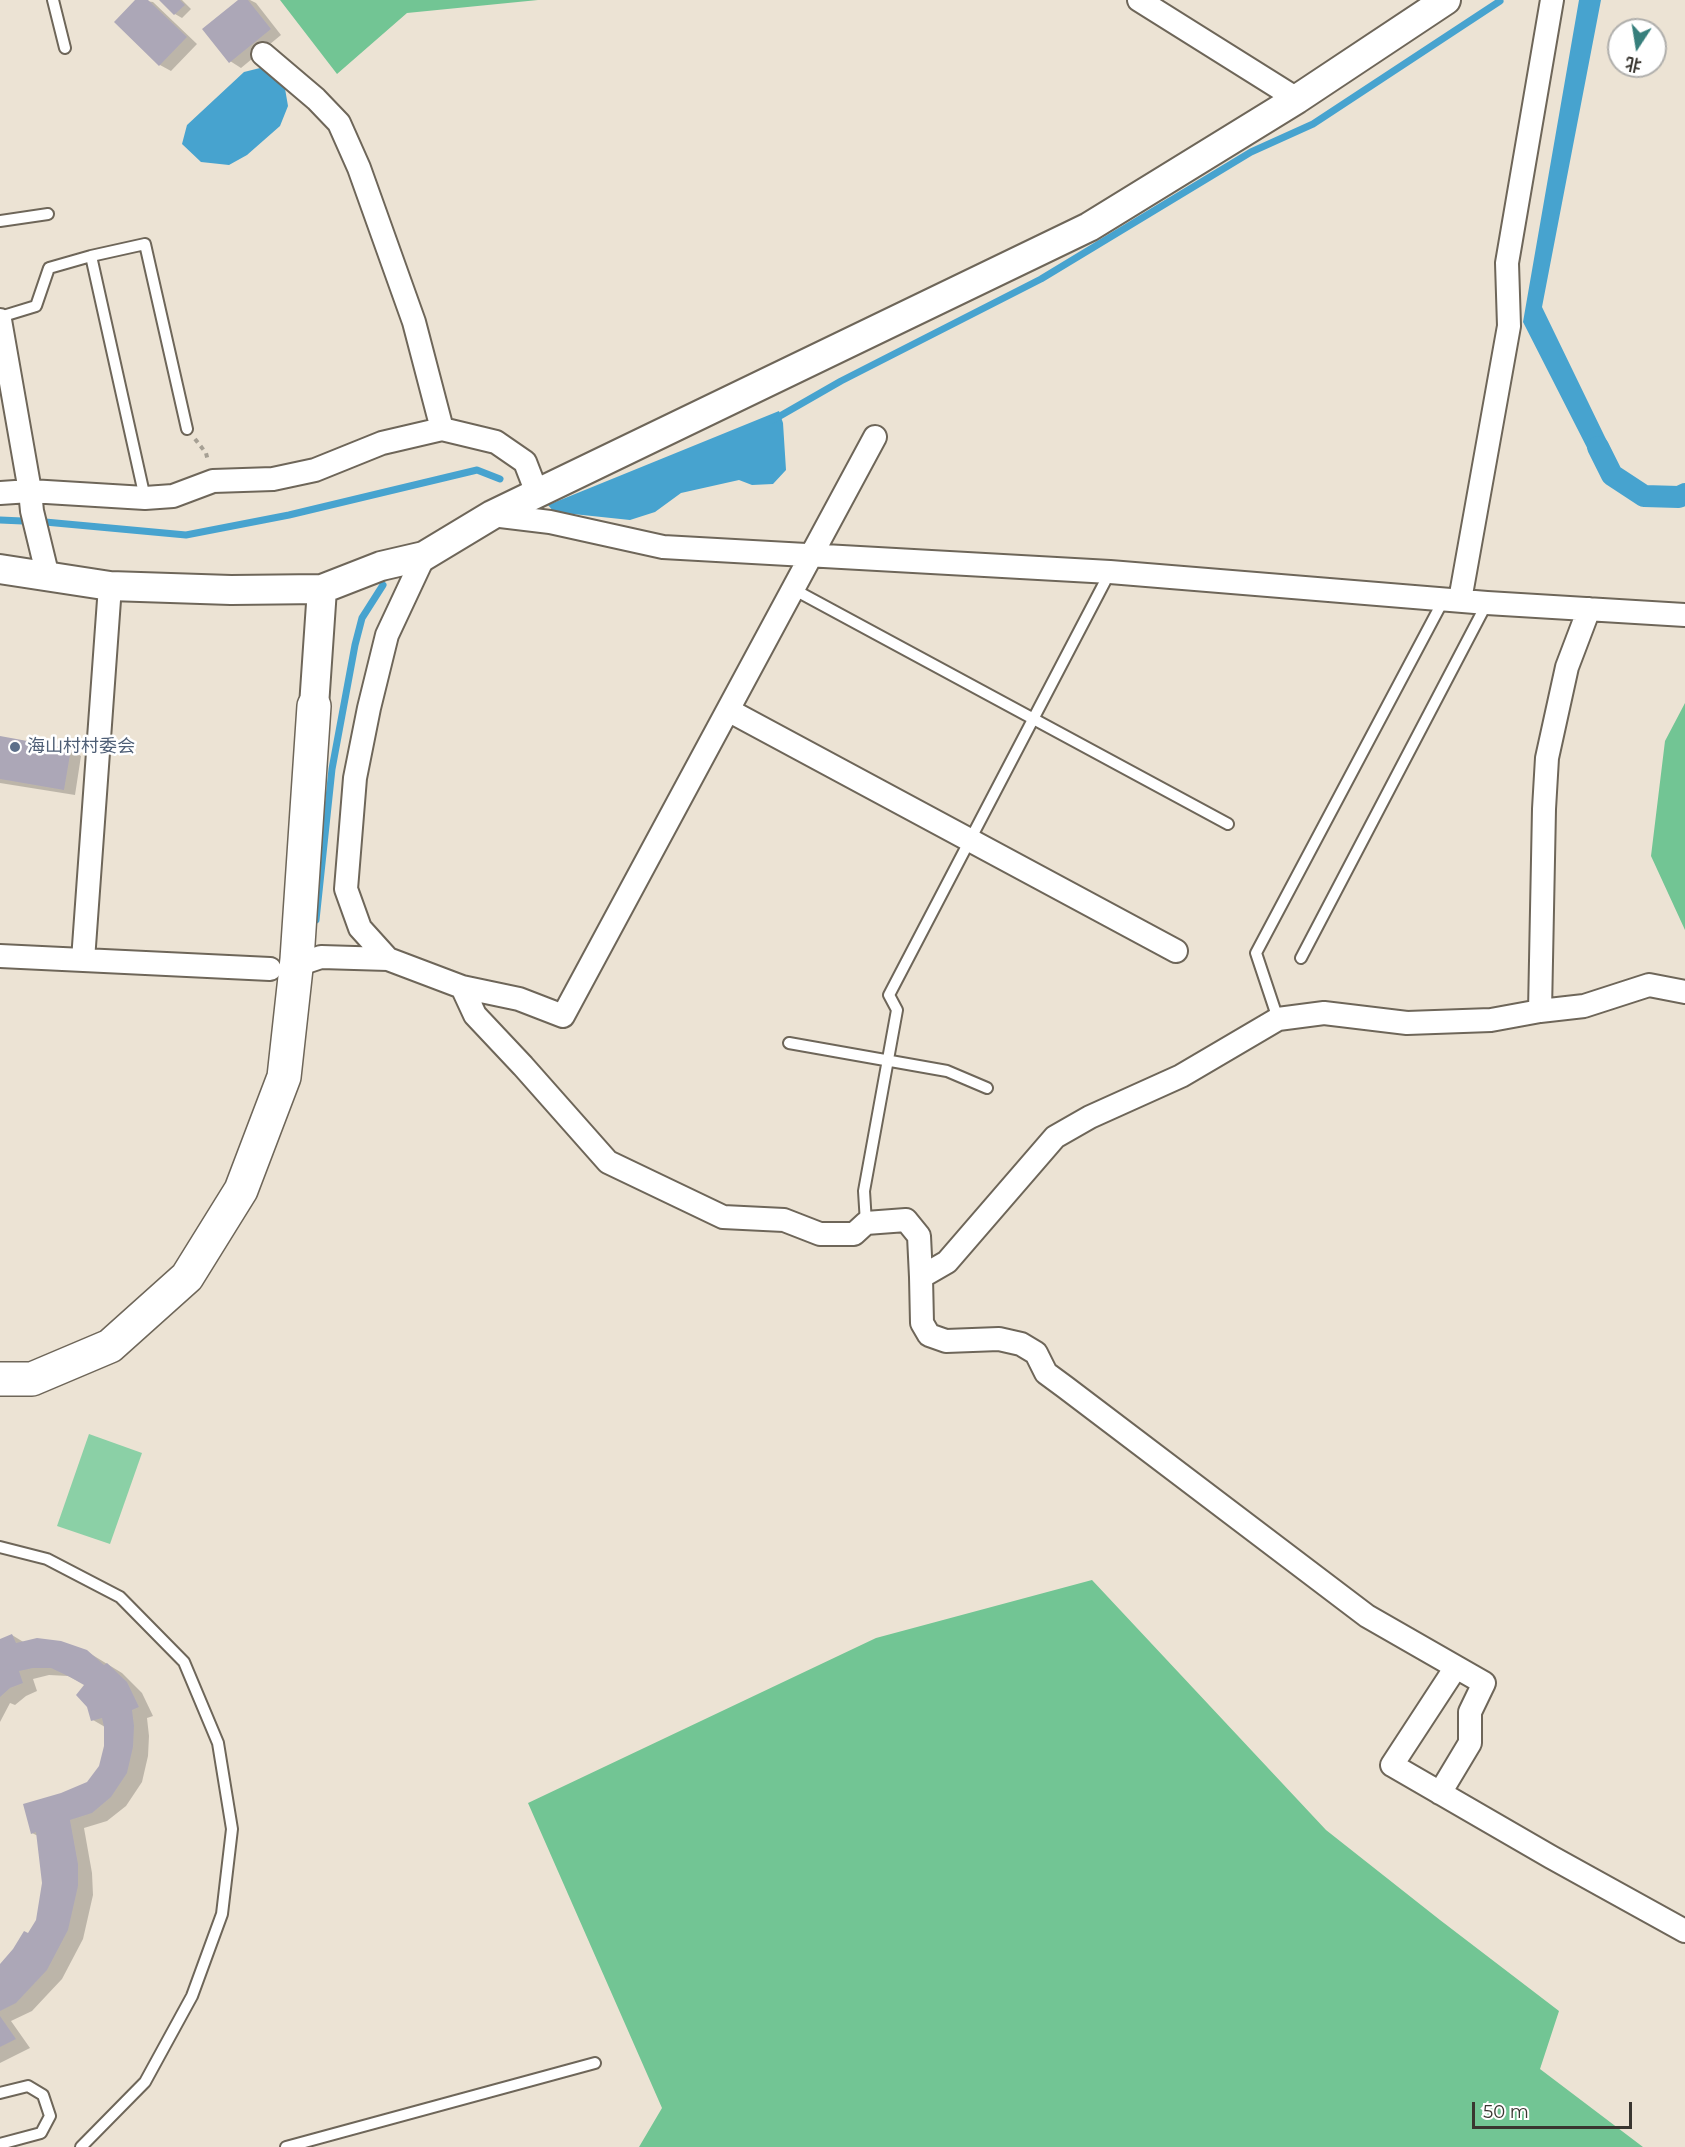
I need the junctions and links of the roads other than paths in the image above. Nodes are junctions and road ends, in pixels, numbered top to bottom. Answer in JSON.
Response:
{"nodes":[{"id":1,"x":53,"y":0,"type":"edge"},
{"id":2,"x":1139,"y":0,"type":"edge"},
{"id":3,"x":1446,"y":0,"type":"edge"},
{"id":4,"x":1552,"y":0,"type":"edge"},
{"id":5,"x":65,"y":48,"type":"dead end"},
{"id":6,"x":263,"y":54,"type":"dead end"},
{"id":7,"x":1296,"y":99,"type":"junction"},
{"id":8,"x":48,"y":214,"type":"dead end"},
{"id":9,"x":0,"y":221,"type":"edge"},
{"id":10,"x":91,"y":256,"type":"junction"},
{"id":11,"x":0,"y":318,"type":"edge"},
{"id":12,"x":3,"y":356,"type":"edge"},
{"id":13,"x":187,"y":429,"type":"road end"},
{"id":14,"x":442,"y":429,"type":"junction"},
{"id":15,"x":875,"y":437,"type":"dead end"},
{"id":16,"x":0,"y":493,"type":"edge"},
{"id":17,"x":537,"y":493,"type":"junction"},
{"id":18,"x":145,"y":498,"type":"junction"},
{"id":19,"x":31,"y":501,"type":"junction"},
{"id":20,"x":492,"y":515,"type":"junction"},
{"id":21,"x":424,"y":556,"type":"junction"},
{"id":22,"x":811,"y":556,"type":"junction"},
{"id":23,"x":0,"y":569,"type":"edge"},
{"id":24,"x":1110,"y":572,"type":"junction"},
{"id":25,"x":48,"y":578,"type":"junction"},
{"id":26,"x":110,"y":586,"type":"junction"},
{"id":27,"x":322,"y":589,"type":"junction"},
{"id":28,"x":793,"y":589,"type":"junction"},
{"id":29,"x":1452,"y":599,"type":"junction"},
{"id":30,"x":1487,"y":603,"type":"junction"},
{"id":31,"x":1589,"y":609,"type":"junction"},
{"id":32,"x":1685,"y":615,"type":"edge"},
{"id":33,"x":314,"y":706,"type":"joint"},
{"id":34,"x":728,"y":710,"type":"junction"},
{"id":35,"x":1034,"y":718,"type":"junction"},
{"id":36,"x":1228,"y":824,"type":"dead end"},
{"id":37,"x":970,"y":840,"type":"junction"},
{"id":38,"x":1176,"y":951,"type":"dead end"},
{"id":39,"x":0,"y":956,"type":"edge"},
{"id":40,"x":388,"y":958,"type":"junction"},
{"id":41,"x":1301,"y":958,"type":"dead end"},
{"id":42,"x":83,"y":960,"type":"junction"},
{"id":43,"x":312,"y":960,"type":"dead end"},
{"id":44,"x":270,"y":969,"type":"dead end"},
{"id":45,"x":462,"y":987,"type":"junction"},
{"id":46,"x":1685,"y":992,"type":"edge"},
{"id":47,"x":1540,"y":1011,"type":"junction"},
{"id":48,"x":1278,"y":1019,"type":"junction"},
{"id":49,"x":789,"y":1043,"type":"dead end"},
{"id":50,"x":889,"y":1061,"type":"junction"},
{"id":51,"x":987,"y":1088,"type":"dead end"},
{"id":52,"x":866,"y":1223,"type":"junction"},
{"id":53,"x":921,"y":1277,"type":"junction"},
{"id":54,"x":0,"y":1379,"type":"edge"},
{"id":55,"x":0,"y":1547,"type":"edge"},
{"id":56,"x":1456,"y":1667,"type":"junction"},
{"id":57,"x":1440,"y":1793,"type":"junction"},
{"id":58,"x":1685,"y":1931,"type":"edge"},
{"id":59,"x":595,"y":2063,"type":"dead end"},
{"id":60,"x":0,"y":2093,"type":"edge"},
{"id":61,"x":0,"y":2144,"type":"edge"},
{"id":62,"x":81,"y":2147,"type":"edge"},
{"id":63,"x":286,"y":2147,"type":"edge"}],
"edges":[{"from":1,"to":5,"type":"lane"},
{"from":2,"to":7,"type":"street"},
{"from":3,"to":7,"type":"street"},
{"from":4,"to":29,"type":"street"},
{"from":6,"to":14,"type":"street"},
{"from":7,"to":17,"type":"street"},
{"from":8,"to":9,"type":"lane"},
{"from":10,"to":11,"type":"lane"},
{"from":10,"to":13,"type":"lane"},
{"from":10,"to":18,"type":"lane"},
{"from":11,"to":12,"type":"street"},
{"from":12,"to":19,"type":"street"},
{"from":14,"to":17,"type":"street"},
{"from":14,"to":18,"type":"street"},
{"from":15,"to":22,"type":"street"},
{"from":16,"to":19,"type":"street"},
{"from":17,"to":20,"type":"street"},
{"from":18,"to":19,"type":"street"},
{"from":19,"to":25,"type":"street"},
{"from":20,"to":21,"type":"street"},
{"from":20,"to":22,"type":"street"},
{"from":21,"to":27,"type":"street"},
{"from":21,"to":40,"type":"street"},
{"from":22,"to":24,"type":"street"},
{"from":22,"to":28,"type":"street"},
{"from":23,"to":25,"type":"street"},
{"from":24,"to":29,"type":"street"},
{"from":24,"to":35,"type":"lane"},
{"from":25,"to":26,"type":"street"},
{"from":26,"to":27,"type":"street"},
{"from":26,"to":42,"type":"street"},
{"from":27,"to":33,"type":"street"},
{"from":28,"to":34,"type":"street"},
{"from":28,"to":35,"type":"lane"},
{"from":29,"to":30,"type":"street"},
{"from":29,"to":48,"type":"lane"},
{"from":30,"to":31,"type":"street"},
{"from":30,"to":41,"type":"lane"},
{"from":31,"to":32,"type":"street"},
{"from":31,"to":47,"type":"street"},
{"from":33,"to":54,"type":"highway"},
{"from":34,"to":37,"type":"street"},
{"from":34,"to":45,"type":"street"},
{"from":35,"to":36,"type":"lane"},
{"from":35,"to":37,"type":"lane"},
{"from":37,"to":38,"type":"street"},
{"from":37,"to":50,"type":"lane"},
{"from":39,"to":42,"type":"street"},
{"from":40,"to":43,"type":"street"},
{"from":40,"to":45,"type":"street"},
{"from":42,"to":44,"type":"street"},
{"from":45,"to":52,"type":"street"},
{"from":46,"to":47,"type":"street"},
{"from":47,"to":48,"type":"street"},
{"from":48,"to":53,"type":"street"},
{"from":49,"to":50,"type":"lane"},
{"from":50,"to":51,"type":"lane"},
{"from":50,"to":52,"type":"lane"},
{"from":52,"to":53,"type":"street"},
{"from":53,"to":56,"type":"street"},
{"from":55,"to":62,"type":"lane"},
{"from":56,"to":57,"type":"street"},
{"from":56,"to":57,"type":"street"},
{"from":57,"to":58,"type":"street"},
{"from":59,"to":63,"type":"lane"},
{"from":60,"to":61,"type":"lane"}]}
